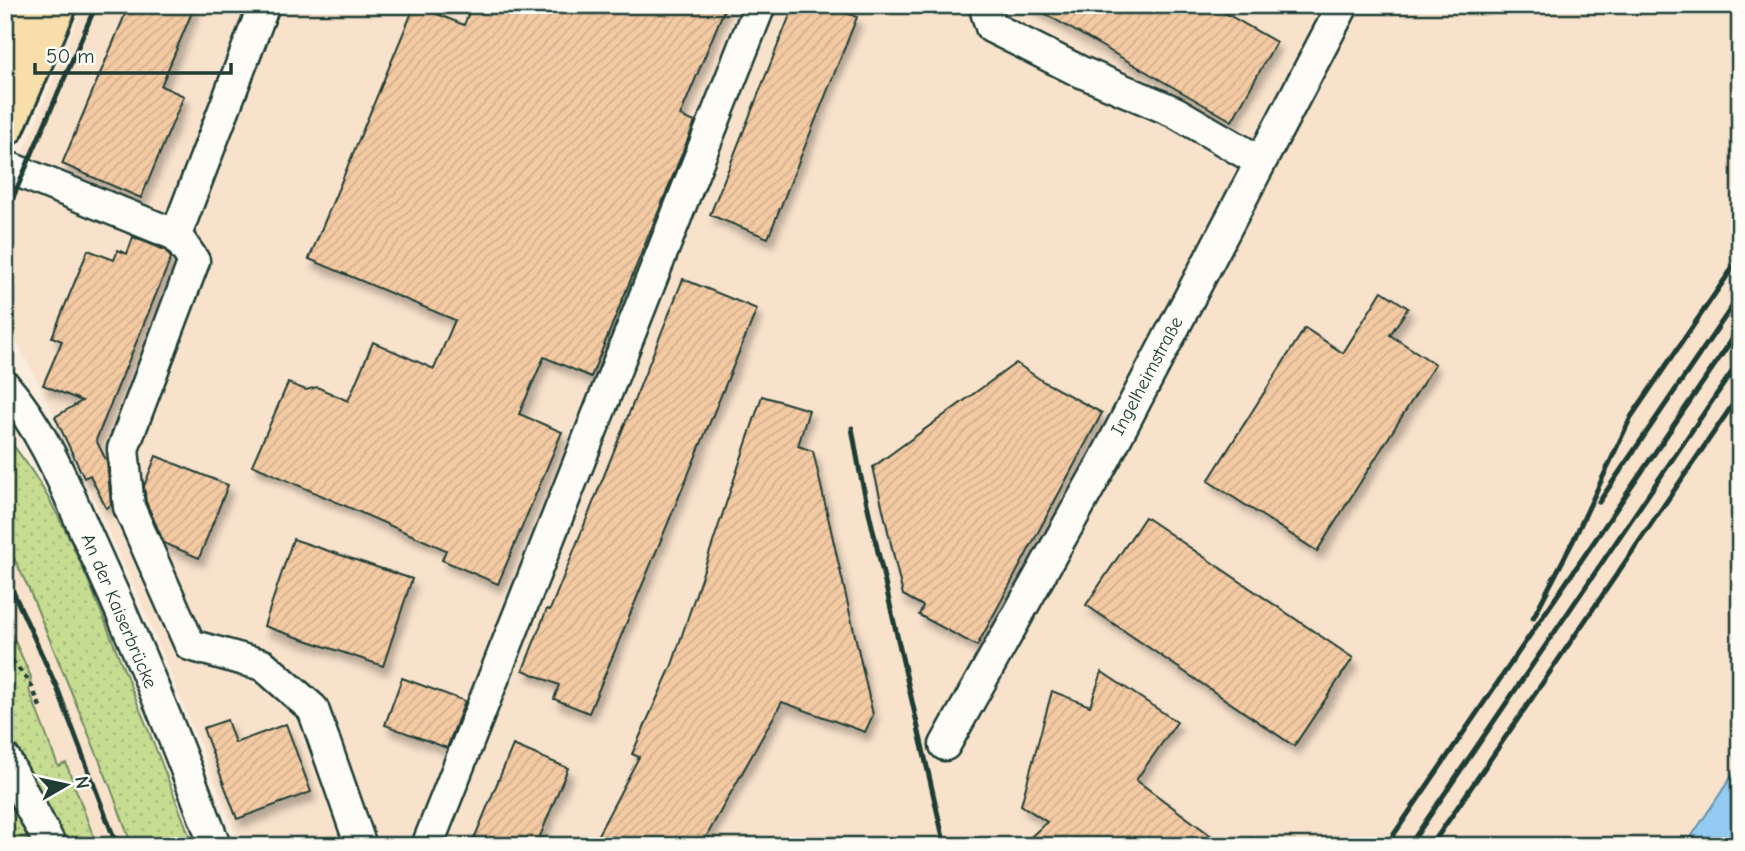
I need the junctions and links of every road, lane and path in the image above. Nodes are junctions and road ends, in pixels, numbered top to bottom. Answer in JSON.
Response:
{"nodes":[{"id":1,"x":26,"y":5,"type":"edge"},
{"id":2,"x":57,"y":5,"type":"edge"},
{"id":3,"x":264,"y":5,"type":"edge"},
{"id":4,"x":760,"y":5,"type":"edge"},
{"id":5,"x":984,"y":5,"type":"edge"},
{"id":6,"x":1343,"y":5,"type":"edge"},
{"id":7,"x":5,"y":59,"type":"edge"},
{"id":8,"x":5,"y":126,"type":"edge"},
{"id":9,"x":1259,"y":162,"type":"junction"},
{"id":10,"x":5,"y":166,"type":"edge"},
{"id":11,"x":176,"y":235,"type":"junction"},
{"id":12,"x":5,"y":386,"type":"edge"},
{"id":13,"x":5,"y":653,"type":"edge"},
{"id":14,"x":41,"y":709,"type":"dead end"},
{"id":15,"x":946,"y":745,"type":"dead end"},
{"id":16,"x":5,"y":759,"type":"edge"},
{"id":17,"x":51,"y":846,"type":"edge"},
{"id":18,"x":215,"y":846,"type":"edge"},
{"id":19,"x":361,"y":846,"type":"edge"},
{"id":20,"x":427,"y":846,"type":"edge"}],
"edges":[{"from":1,"to":7,"type":"main road"},
{"from":2,"to":8,"type":"main road"},
{"from":3,"to":11,"type":"street"},
{"from":4,"to":20,"type":"street"},
{"from":5,"to":9,"type":"street"},
{"from":6,"to":9,"type":"street","name":"Ingelheimstraße"},
{"from":9,"to":15,"type":"street","name":"Ingelheimstraße"},
{"from":10,"to":11,"type":"street"},
{"from":11,"to":19,"type":"street"},
{"from":12,"to":18,"type":"street","name":"An der Kaiserbrücke"},
{"from":13,"to":14,"type":"path"},
{"from":16,"to":17,"type":"street"}]}
